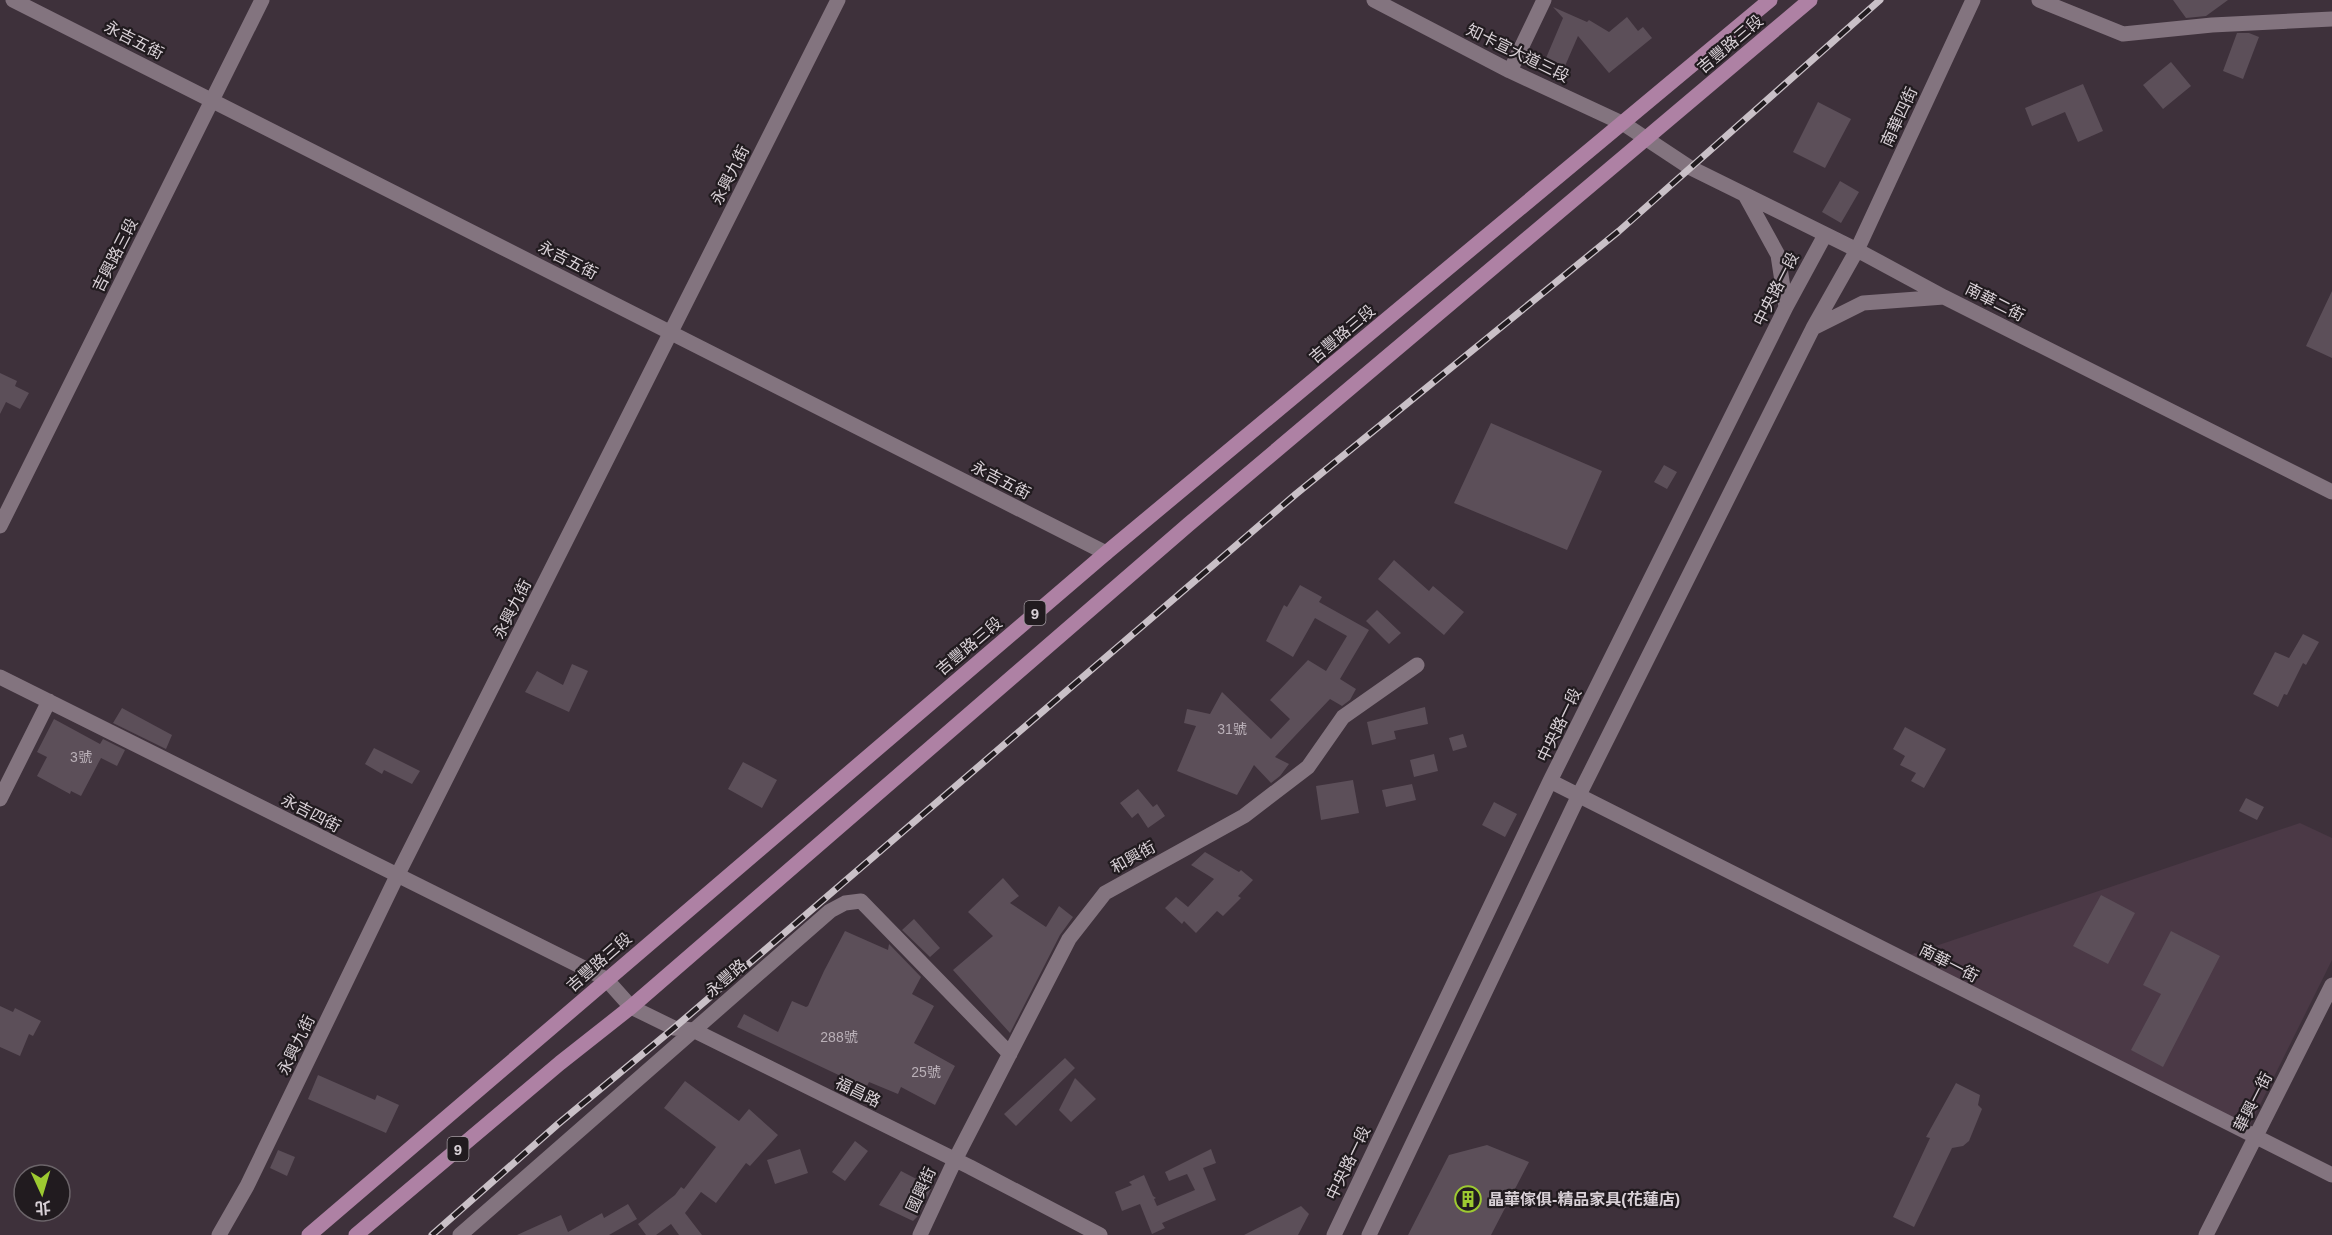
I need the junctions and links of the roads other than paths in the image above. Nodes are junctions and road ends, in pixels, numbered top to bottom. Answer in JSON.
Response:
{"nodes":[{"id":1,"x":13,"y":0,"type":"edge"},
{"id":2,"x":262,"y":0,"type":"edge"},
{"id":3,"x":838,"y":0,"type":"edge"},
{"id":4,"x":1374,"y":0,"type":"edge"},
{"id":5,"x":1544,"y":0,"type":"edge"},
{"id":6,"x":1770,"y":0,"type":"edge"},
{"id":7,"x":1810,"y":0,"type":"edge"},
{"id":8,"x":1973,"y":0,"type":"edge"},
{"id":9,"x":2039,"y":0,"type":"edge"},
{"id":10,"x":2332,"y":19,"type":"edge"},
{"id":11,"x":1510,"y":71,"type":"junction"},
{"id":12,"x":213,"y":100,"type":"junction"},
{"id":13,"x":1624,"y":124,"type":"junction"},
{"id":14,"x":1646,"y":138,"type":"junction"},
{"id":15,"x":1744,"y":195,"type":"junction"},
{"id":16,"x":1825,"y":235,"type":"junction"},
{"id":17,"x":1857,"y":250,"type":"junction"},
{"id":18,"x":1944,"y":297,"type":"junction"},
{"id":19,"x":1786,"y":307,"type":"junction"},
{"id":20,"x":1813,"y":328,"type":"junction"},
{"id":21,"x":672,"y":333,"type":"junction"},
{"id":22,"x":2332,"y":492,"type":"edge"},
{"id":23,"x":0,"y":526,"type":"edge"},
{"id":24,"x":1106,"y":553,"type":"junction"},
{"id":25,"x":1417,"y":665,"type":"dead end"},
{"id":26,"x":0,"y":677,"type":"edge"},
{"id":27,"x":49,"y":701,"type":"junction"},
{"id":28,"x":1551,"y":781,"type":"junction"},
{"id":29,"x":1580,"y":795,"type":"junction"},
{"id":30,"x":0,"y":799,"type":"edge"},
{"id":31,"x":397,"y":876,"type":"junction"},
{"id":32,"x":606,"y":979,"type":"junction"},
{"id":33,"x":2332,"y":985,"type":"edge"},
{"id":34,"x":631,"y":1007,"type":"junction"},
{"id":35,"x":693,"y":1030,"type":"junction"},
{"id":36,"x":1010,"y":1054,"type":"junction"},
{"id":37,"x":2255,"y":1137,"type":"junction"},
{"id":38,"x":955,"y":1160,"type":"junction"},
{"id":39,"x":2332,"y":1175,"type":"edge"},
{"id":40,"x":219,"y":1235,"type":"edge"},
{"id":41,"x":309,"y":1235,"type":"edge"},
{"id":42,"x":356,"y":1235,"type":"edge"},
{"id":43,"x":460,"y":1235,"type":"edge"},
{"id":44,"x":920,"y":1235,"type":"edge"},
{"id":45,"x":1100,"y":1235,"type":"edge"},
{"id":46,"x":1334,"y":1235,"type":"edge"},
{"id":47,"x":1370,"y":1235,"type":"edge"},
{"id":48,"x":2206,"y":1235,"type":"edge"}],
"edges":[{"from":1,"to":12,"type":"street","name":"永吉五街"},
{"from":2,"to":12,"type":"street","name":"吉興路三段"},
{"from":3,"to":21,"type":"street","name":"永興九街"},
{"from":4,"to":11,"type":"street","name":"知卡宣大道三段"},
{"from":5,"to":11,"type":"street"},
{"from":6,"to":13,"type":"main road","name":"吉豐路三段","number":"9"},
{"from":7,"to":14,"type":"main road","name":"吉豐路三段","number":"9"},
{"from":8,"to":17,"type":"street","name":"南華四街"},
{"from":9,"to":10,"type":"street"},
{"from":11,"to":13,"type":"street","name":"知卡宣大道三段"},
{"from":12,"to":21,"type":"street","name":"永吉五街"},
{"from":12,"to":23,"type":"street","name":"吉興路三段"},
{"from":13,"to":14,"type":"street","name":"知卡宣大道三段"},
{"from":13,"to":24,"type":"main road","name":"吉豐路三段","number":"9"},
{"from":14,"to":15,"type":"street","name":"南華二街"},
{"from":14,"to":34,"type":"main road","name":"吉豐路三段","number":"9"},
{"from":15,"to":16,"type":"street","name":"南華二街"},
{"from":15,"to":19,"type":"street"},
{"from":16,"to":17,"type":"street","name":"南華二街"},
{"from":16,"to":19,"type":"street","name":"中央路一段"},
{"from":17,"to":18,"type":"street","name":"南華二街"},
{"from":17,"to":20,"type":"street"},
{"from":18,"to":20,"type":"street"},
{"from":18,"to":22,"type":"street","name":"南華二街"},
{"from":19,"to":28,"type":"street","name":"中央路一段"},
{"from":20,"to":29,"type":"street"},
{"from":21,"to":24,"type":"street","name":"永吉五街"},
{"from":21,"to":31,"type":"street","name":"永興九街"},
{"from":24,"to":32,"type":"main road","name":"吉豐路三段","number":"9"},
{"from":25,"to":36,"type":"street","name":"和興街"},
{"from":26,"to":27,"type":"street","name":"永吉四街"},
{"from":27,"to":30,"type":"street"},
{"from":27,"to":31,"type":"street","name":"永吉四街"},
{"from":28,"to":29,"type":"street","name":"南華一街"},
{"from":28,"to":46,"type":"street","name":"中央路一段"},
{"from":29,"to":37,"type":"street","name":"南華一街"},
{"from":29,"to":47,"type":"street"},
{"from":31,"to":32,"type":"street","name":"永吉四街"},
{"from":31,"to":40,"type":"street","name":"永興九街"},
{"from":32,"to":34,"type":"street","name":"福昌路"},
{"from":32,"to":41,"type":"main road","name":"吉豐路三段","number":"9"},
{"from":33,"to":37,"type":"street","name":"華興一街"},
{"from":34,"to":35,"type":"street","name":"福昌路"},
{"from":34,"to":42,"type":"main road","name":"吉豐路三段","number":"9"},
{"from":35,"to":36,"type":"street","name":"永豐路"},
{"from":35,"to":38,"type":"street","name":"福昌路"},
{"from":35,"to":43,"type":"street","name":"永豐路"},
{"from":36,"to":38,"type":"street","name":"和興街"},
{"from":37,"to":39,"type":"street","name":"南華一街"},
{"from":37,"to":48,"type":"street","name":"華興一街"},
{"from":38,"to":44,"type":"street","name":"國興街"},
{"from":38,"to":45,"type":"street","name":"福昌路"}]}
